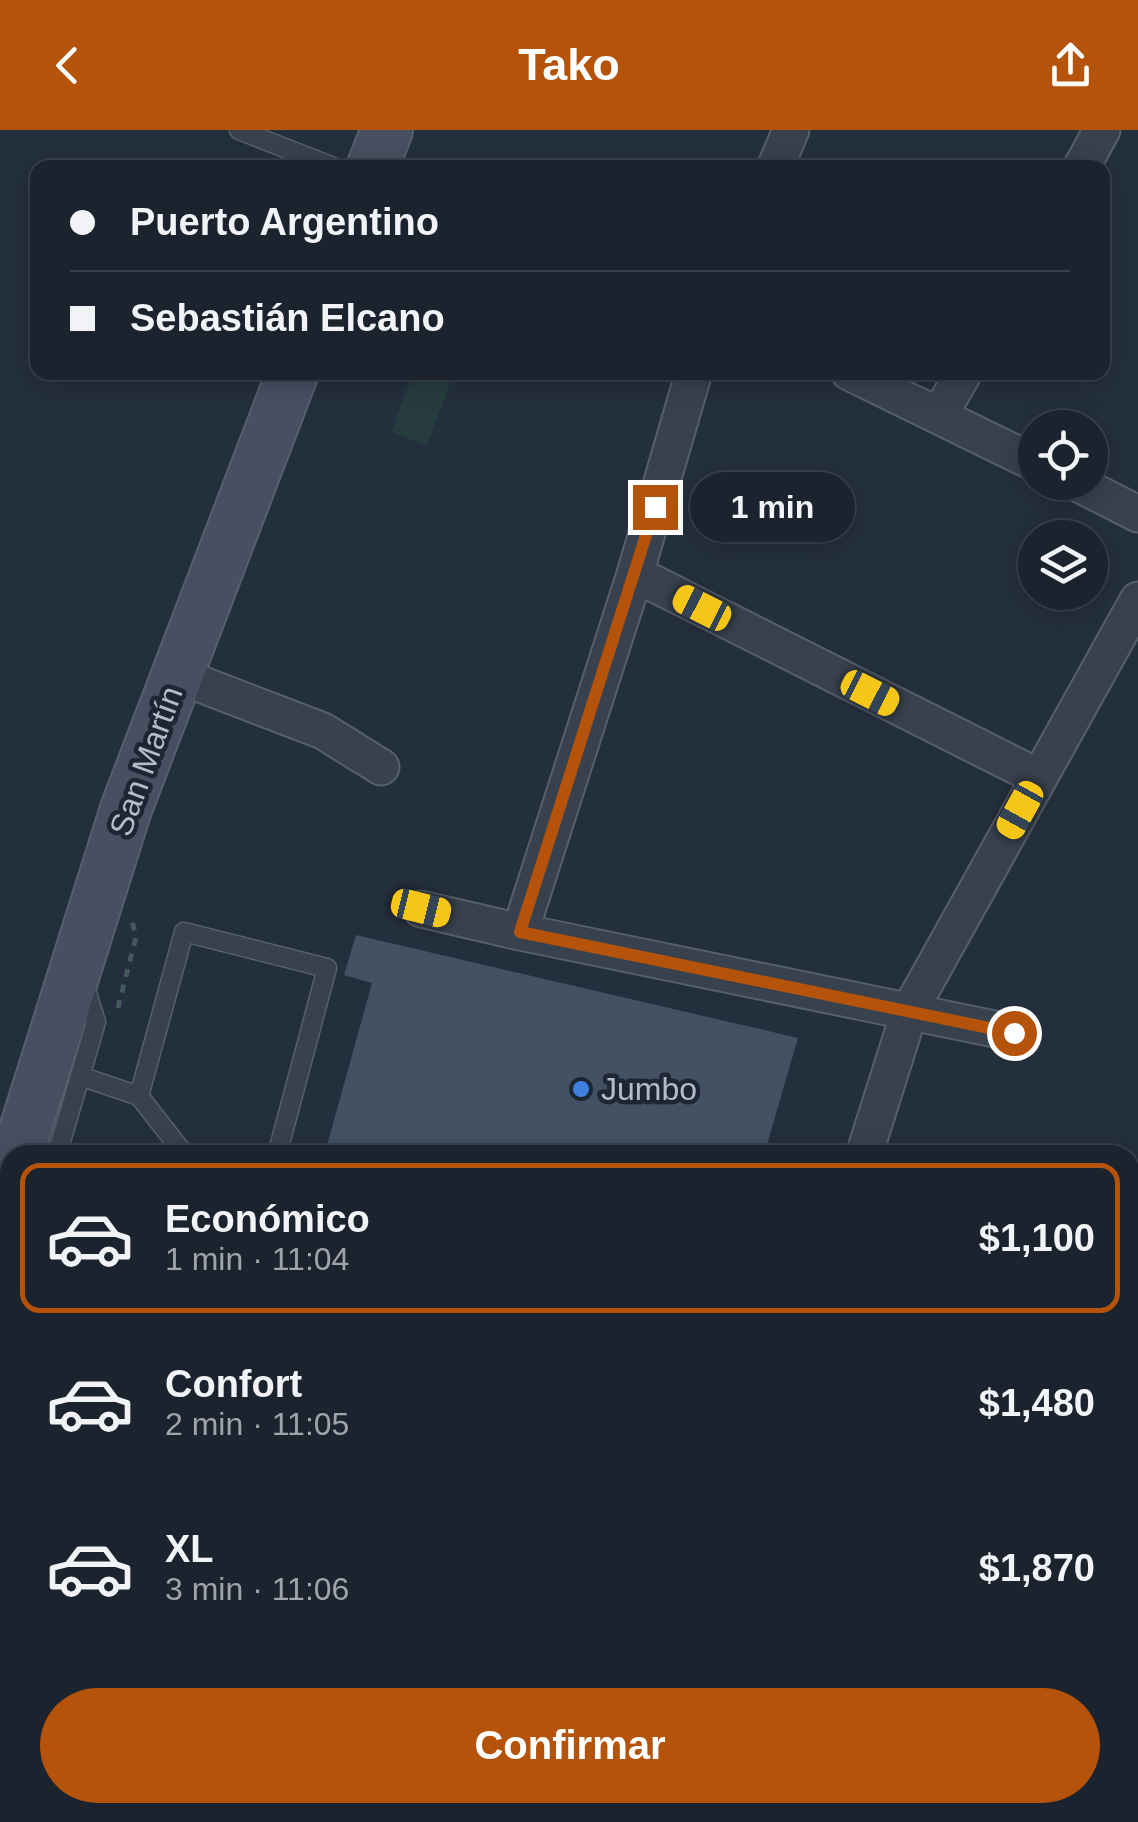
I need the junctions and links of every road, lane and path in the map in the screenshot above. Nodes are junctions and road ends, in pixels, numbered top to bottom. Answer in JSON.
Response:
{"nodes":[{"id":1,"x":239,"y":130,"type":"edge"},
{"id":2,"x":387,"y":130,"type":"edge"},
{"id":3,"x":792,"y":130,"type":"edge"},
{"id":4,"x":1102,"y":130,"type":"edge"},
{"id":5,"x":316,"y":160,"type":"edge"},
{"id":6,"x":375,"y":160,"type":"edge"},
{"id":7,"x":779,"y":160,"type":"edge"},
{"id":8,"x":1085,"y":160,"type":"edge"},
{"id":9,"x":290,"y":380,"type":"edge"},
{"id":10,"x":692,"y":380,"type":"edge"},
{"id":11,"x":865,"y":380,"type":"edge"},
{"id":12,"x":959,"y":380,"type":"edge"},
{"id":13,"x":939,"y":416,"type":"junction"},
{"id":14,"x":1018,"y":455,"type":"edge"},
{"id":15,"x":1108,"y":499,"type":"edge"},
{"id":16,"x":1138,"y":514,"type":"edge"},
{"id":17,"x":635,"y":574,"type":"junction"},
{"id":18,"x":1138,"y":600,"type":"edge"},
{"id":19,"x":177,"y":674,"type":"junction"},
{"id":20,"x":380,"y":767,"type":"dead end"},
{"id":21,"x":1038,"y":777,"type":"junction"},
{"id":22,"x":421,"y":908,"type":"dead end"},
{"id":23,"x":520,"y":932,"type":"junction"},
{"id":24,"x":77,"y":960,"type":"junction"},
{"id":25,"x":910,"y":1010,"type":"junction"},
{"id":26,"x":1014,"y":1033,"type":"dead end"},
{"id":27,"x":80,"y":1076,"type":"junction"},
{"id":28,"x":139,"y":1096,"type":"junction"},
{"id":29,"x":19,"y":1145,"type":"edge"},
{"id":30,"x":60,"y":1145,"type":"edge"},
{"id":31,"x":177,"y":1145,"type":"edge"},
{"id":32,"x":280,"y":1145,"type":"edge"},
{"id":33,"x":867,"y":1145,"type":"edge"}],
"edges":[{"from":1,"to":5,"type":"lane"},
{"from":2,"to":6,"type":"main road"},
{"from":3,"to":7,"type":"street"},
{"from":4,"to":8,"type":"street"},
{"from":9,"to":19,"type":"main road","name":"San Martín"},
{"from":10,"to":17,"type":"street"},
{"from":11,"to":13,"type":"street"},
{"from":12,"to":13,"type":"street"},
{"from":13,"to":14,"type":"street"},
{"from":15,"to":16,"type":"street"},
{"from":17,"to":21,"type":"street"},
{"from":17,"to":23,"type":"street"},
{"from":18,"to":21,"type":"street"},
{"from":19,"to":20,"type":"street"},
{"from":19,"to":24,"type":"main road","name":"San Martín"},
{"from":21,"to":25,"type":"street"},
{"from":22,"to":23,"type":"street"},
{"from":23,"to":25,"type":"street"},
{"from":24,"to":27,"type":"lane"},
{"from":24,"to":29,"type":"main road","name":"San Martín"},
{"from":25,"to":26,"type":"street"},
{"from":25,"to":33,"type":"street"},
{"from":27,"to":28,"type":"lane"},
{"from":27,"to":30,"type":"lane"},
{"from":28,"to":31,"type":"lane"},
{"from":28,"to":32,"type":"lane"}]}
